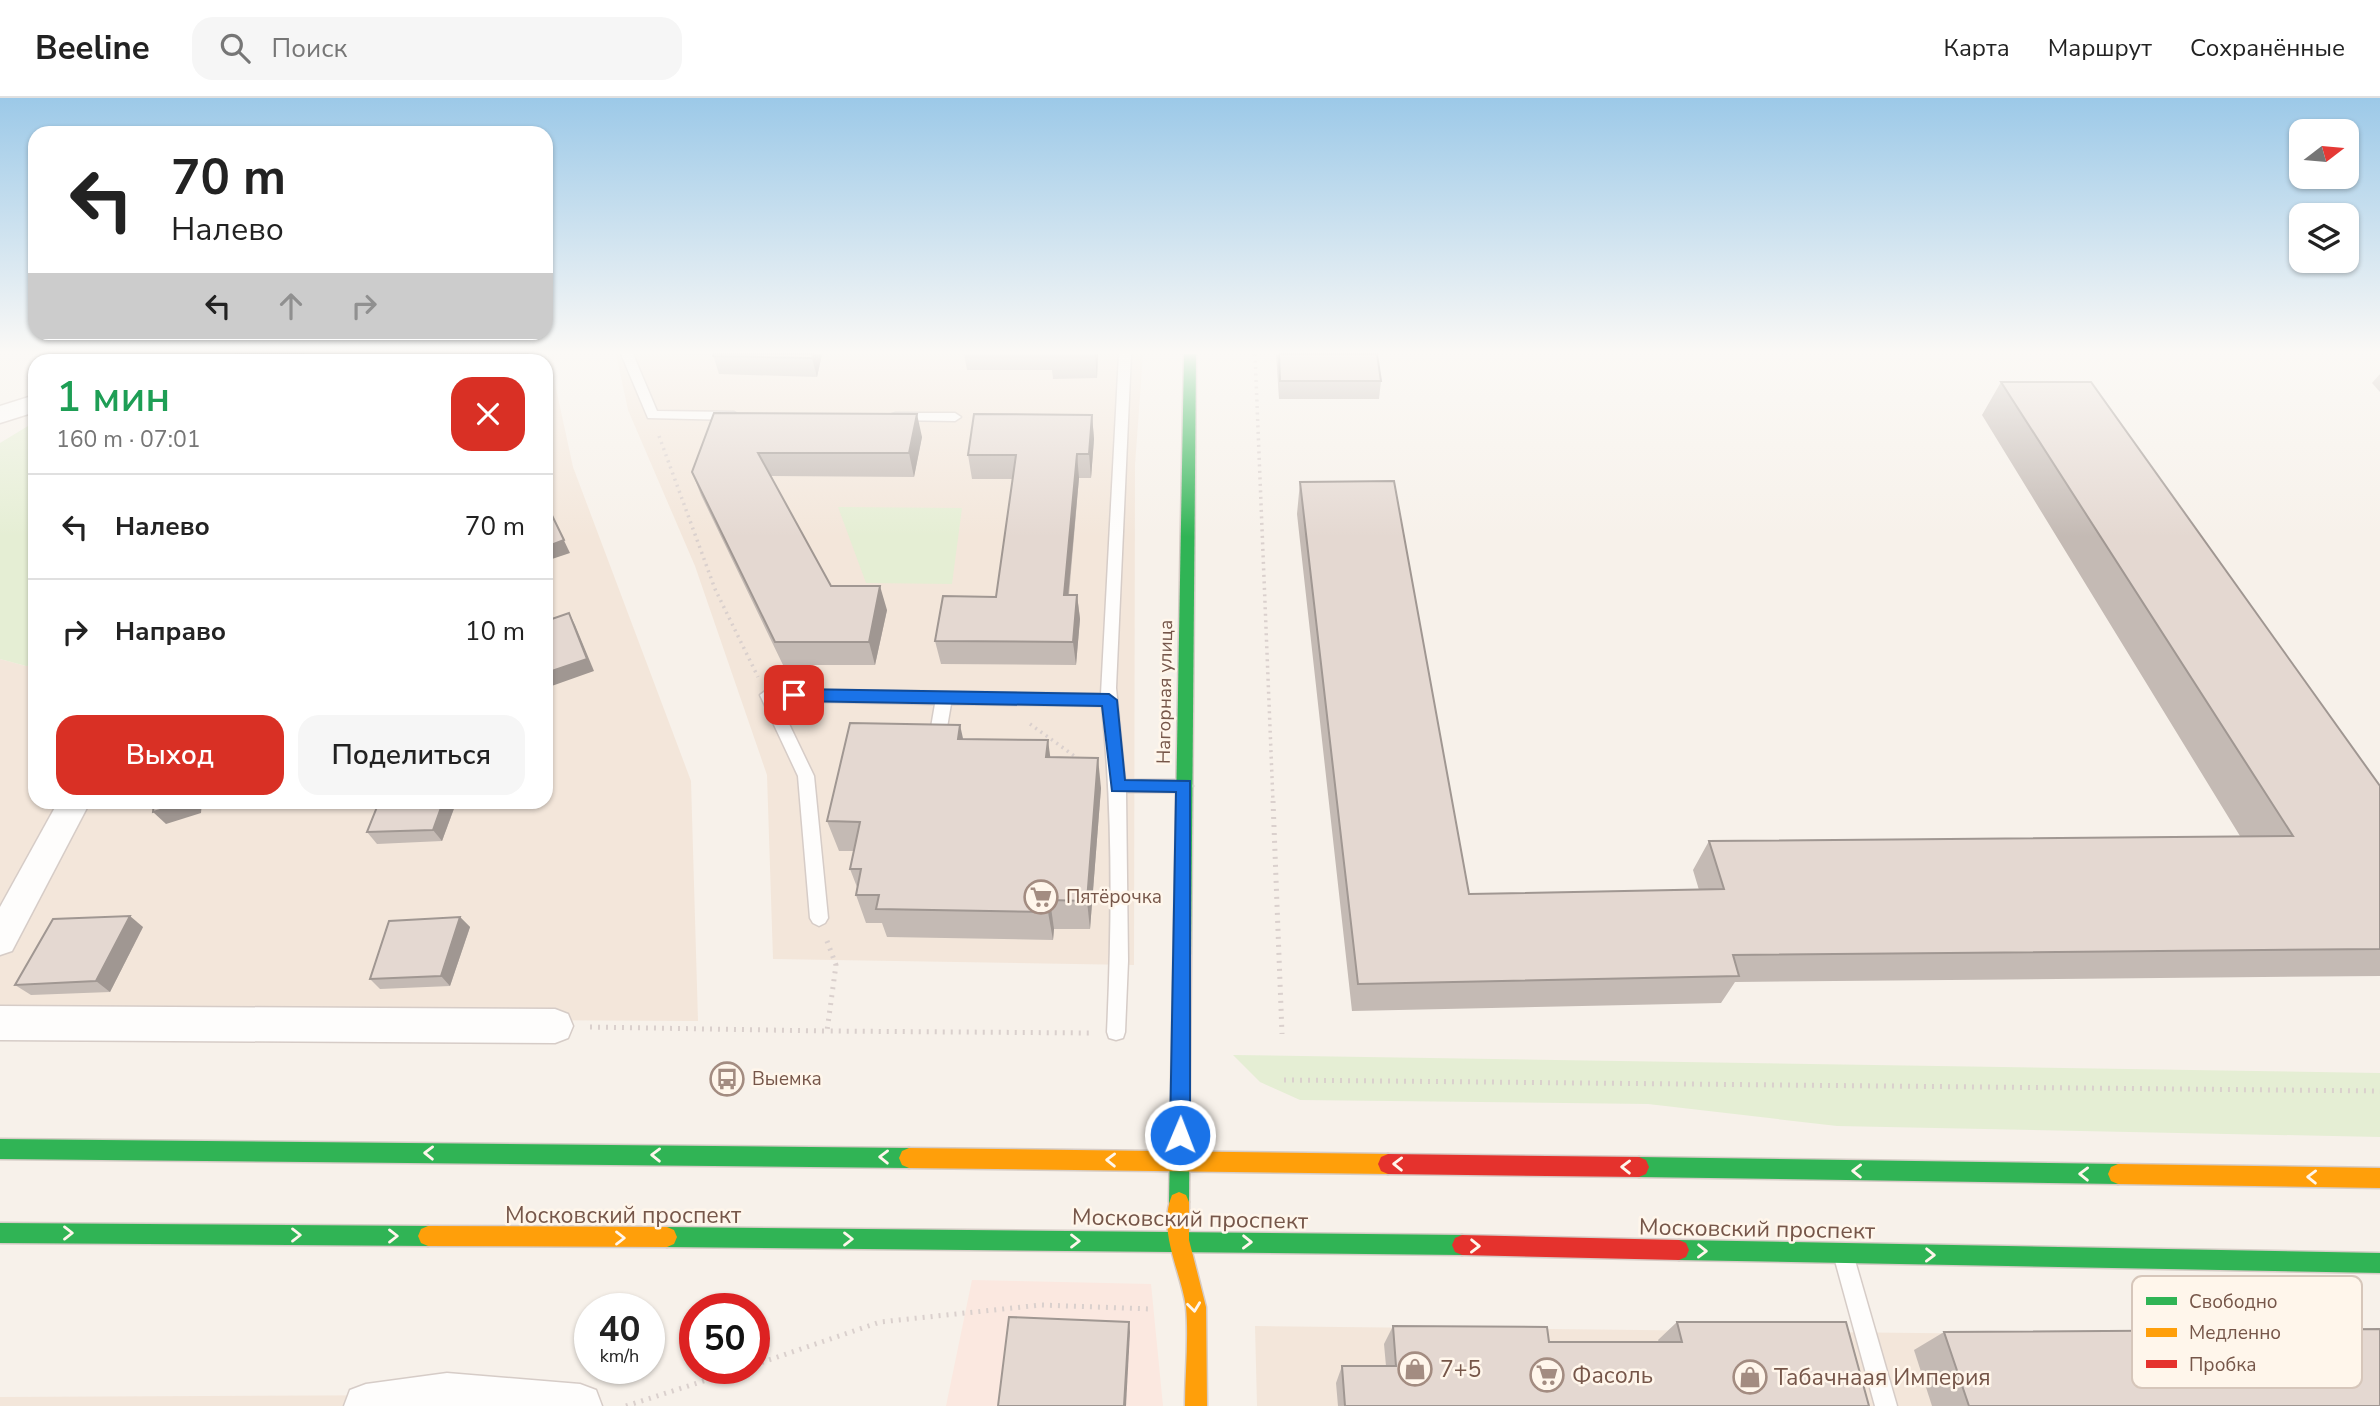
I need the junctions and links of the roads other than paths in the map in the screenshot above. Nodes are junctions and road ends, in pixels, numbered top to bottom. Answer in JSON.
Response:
{"nodes":[{"id":1,"x":656,"y":415,"type":"edge"},
{"id":2,"x":1122,"y":415,"type":"edge"},
{"id":3,"x":1189,"y":415,"type":"edge"},
{"id":4,"x":746,"y":416,"type":"edge"},
{"id":5,"x":879,"y":417,"type":"edge"},
{"id":6,"x":954,"y":417,"type":"dead end"},
{"id":7,"x":944,"y":698,"type":"junction"},
{"id":8,"x":1109,"y":700,"type":"junction"},
{"id":9,"x":937,"y":739,"type":"edge"},
{"id":10,"x":1118,"y":786,"type":"junction"},
{"id":11,"x":1185,"y":786,"type":"junction"},
{"id":12,"x":70,"y":809,"type":"edge"},
{"id":13,"x":819,"y":918,"type":"road end"},
{"id":14,"x":0,"y":940,"type":"edge"},
{"id":15,"x":0,"y":1023,"type":"edge"},
{"id":16,"x":555,"y":1026,"type":"road end"},
{"id":17,"x":1109,"y":1032,"type":"road end"},
{"id":18,"x":0,"y":1149,"type":"edge"},
{"id":19,"x":1180,"y":1161,"type":"junction"},
{"id":20,"x":2380,"y":1178,"type":"edge"},
{"id":21,"x":0,"y":1233,"type":"edge"},
{"id":22,"x":1179,"y":1240,"type":"junction"},
{"id":23,"x":1842,"y":1253,"type":"junction"},
{"id":24,"x":2380,"y":1262,"type":"edge"},
{"id":25,"x":366,"y":1406,"type":"edge"},
{"id":26,"x":580,"y":1406,"type":"edge"},
{"id":27,"x":1196,"y":1406,"type":"edge"},
{"id":28,"x":1886,"y":1406,"type":"edge"}],
"edges":[{"from":1,"to":4,"type":"lane"},
{"from":2,"to":8,"type":"lane"},
{"from":3,"to":11,"type":"main road","name":"Нагорная улица"},
{"from":5,"to":6,"type":"lane"},
{"from":7,"to":8,"type":"lane"},
{"from":7,"to":9,"type":"lane"},
{"from":7,"to":13,"type":"lane"},
{"from":8,"to":10,"type":"lane"},
{"from":10,"to":11,"type":"lane"},
{"from":10,"to":17,"type":"lane"},
{"from":11,"to":19,"type":"main road","name":"Нагорная улица"},
{"from":12,"to":14,"type":"street"},
{"from":15,"to":16,"type":"street"},
{"from":19,"to":18,"type":"main road","one_way":true},
{"from":20,"to":19,"type":"main road","one_way":true},
{"from":19,"to":22,"type":"main road","name":"Нагорная улица"},
{"from":21,"to":22,"type":"main road","name":"Московский проспект","one_way":true},
{"from":22,"to":23,"type":"main road","name":"Московский проспект","one_way":true},
{"from":22,"to":27,"type":"main road","name":"Нагорная улица","one_way":true},
{"from":23,"to":24,"type":"main road","name":"Московский проспект","one_way":true},
{"from":23,"to":28,"type":"lane"},
{"from":25,"to":26,"type":"street"}]}
